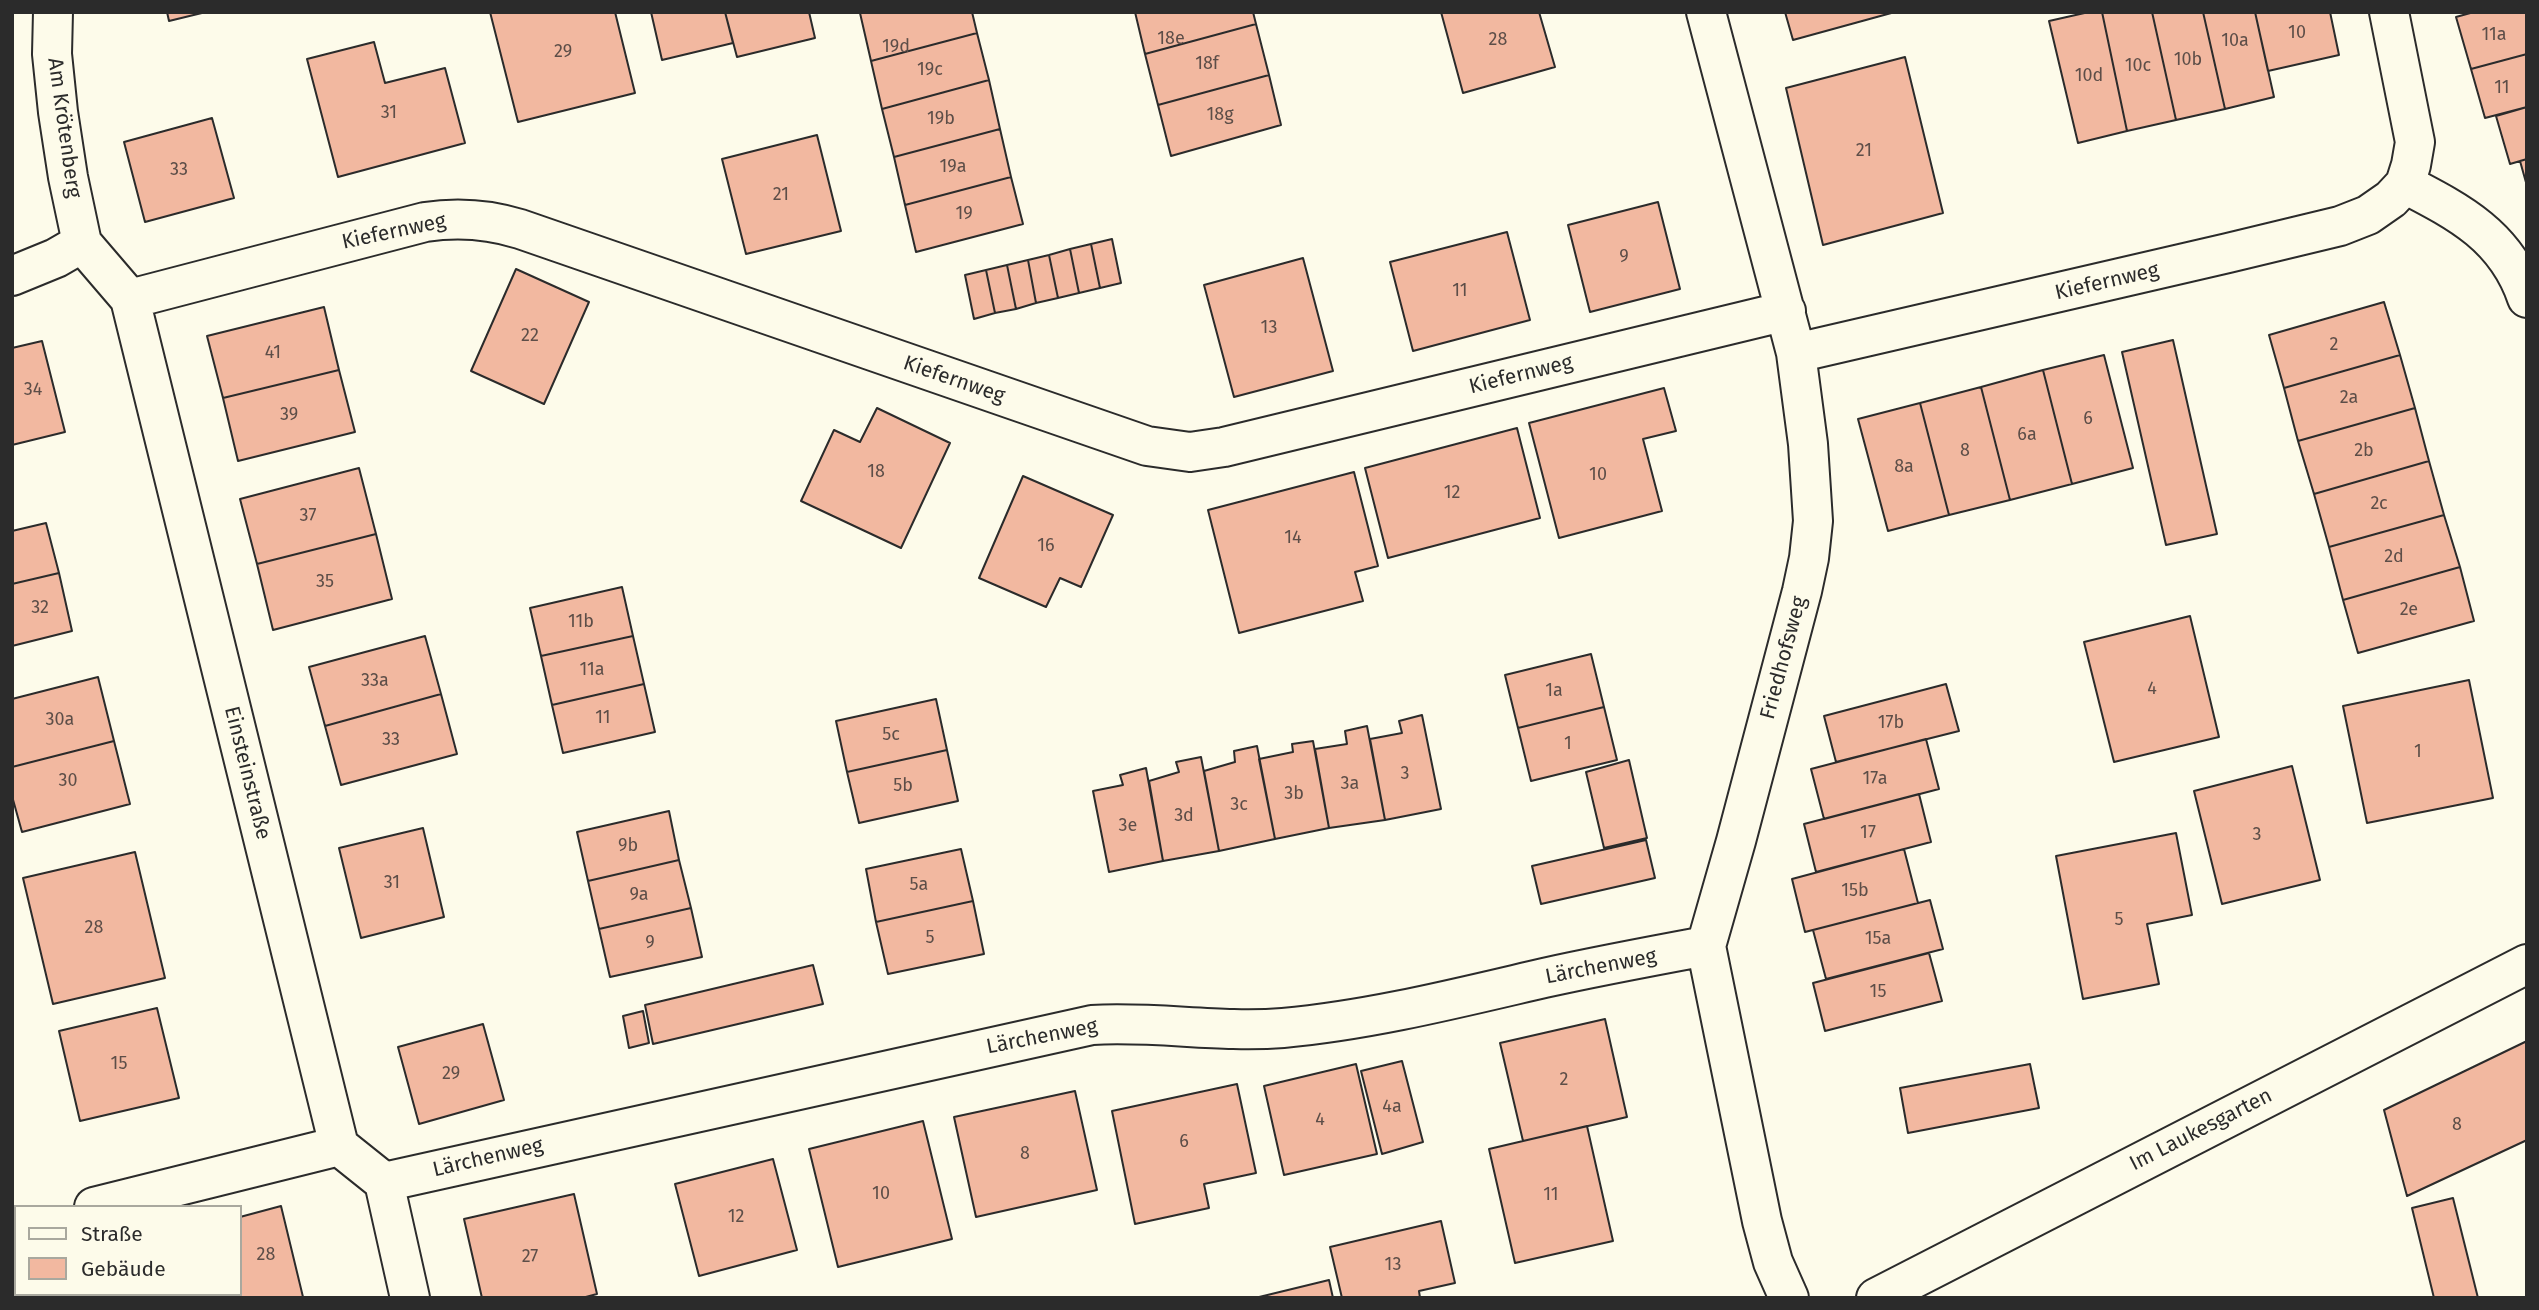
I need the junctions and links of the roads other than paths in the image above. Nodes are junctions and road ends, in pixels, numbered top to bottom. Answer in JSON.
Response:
{"nodes":[{"id":1,"x":53,"y":12,"type":"edge"},
{"id":2,"x":1706,"y":12,"type":"edge"},
{"id":3,"x":2389,"y":12,"type":"edge"},
{"id":4,"x":2405,"y":184,"type":"junction"},
{"id":5,"x":82,"y":243,"type":"junction"},
{"id":6,"x":12,"y":276,"type":"edge"},
{"id":7,"x":130,"y":299,"type":"junction"},
{"id":8,"x":2527,"y":299,"type":"edge"},
{"id":9,"x":1786,"y":311,"type":"junction"},
{"id":10,"x":1796,"y":353,"type":"junction"},
{"id":11,"x":1706,"y":946,"type":"junction"},
{"id":12,"x":2527,"y":964,"type":"edge"},
{"id":13,"x":339,"y":1146,"type":"junction"},
{"id":14,"x":384,"y":1182,"type":"junction"},
{"id":15,"x":102,"y":1205,"type":"edge"},
{"id":16,"x":410,"y":1298,"type":"edge"},
{"id":17,"x":1788,"y":1298,"type":"edge"},
{"id":18,"x":1876,"y":1298,"type":"edge"}],
"edges":[{"from":1,"to":5,"type":"street","name":"Am Krötenberg"},
{"from":2,"to":9,"type":"street","name":"Friedhofsweg"},
{"from":3,"to":4,"type":"street"},
{"from":4,"to":8,"type":"street"},
{"from":4,"to":10,"type":"street","name":"Kiefernweg"},
{"from":5,"to":6,"type":"street"},
{"from":5,"to":7,"type":"street","name":"Einsteinstraße"},
{"from":7,"to":9,"type":"street","name":"Kiefernweg"},
{"from":7,"to":13,"type":"street","name":"Einsteinstraße"},
{"from":9,"to":10,"type":"street","name":"Friedhofsweg"},
{"from":10,"to":11,"type":"street","name":"Friedhofsweg"},
{"from":11,"to":14,"type":"street","name":"Lärchenweg"},
{"from":11,"to":17,"type":"street","name":"Friedhofsweg"},
{"from":12,"to":18,"type":"street","name":"Im Laukesgarten"},
{"from":13,"to":14,"type":"street"},
{"from":13,"to":15,"type":"street"},
{"from":14,"to":16,"type":"street"}]}
